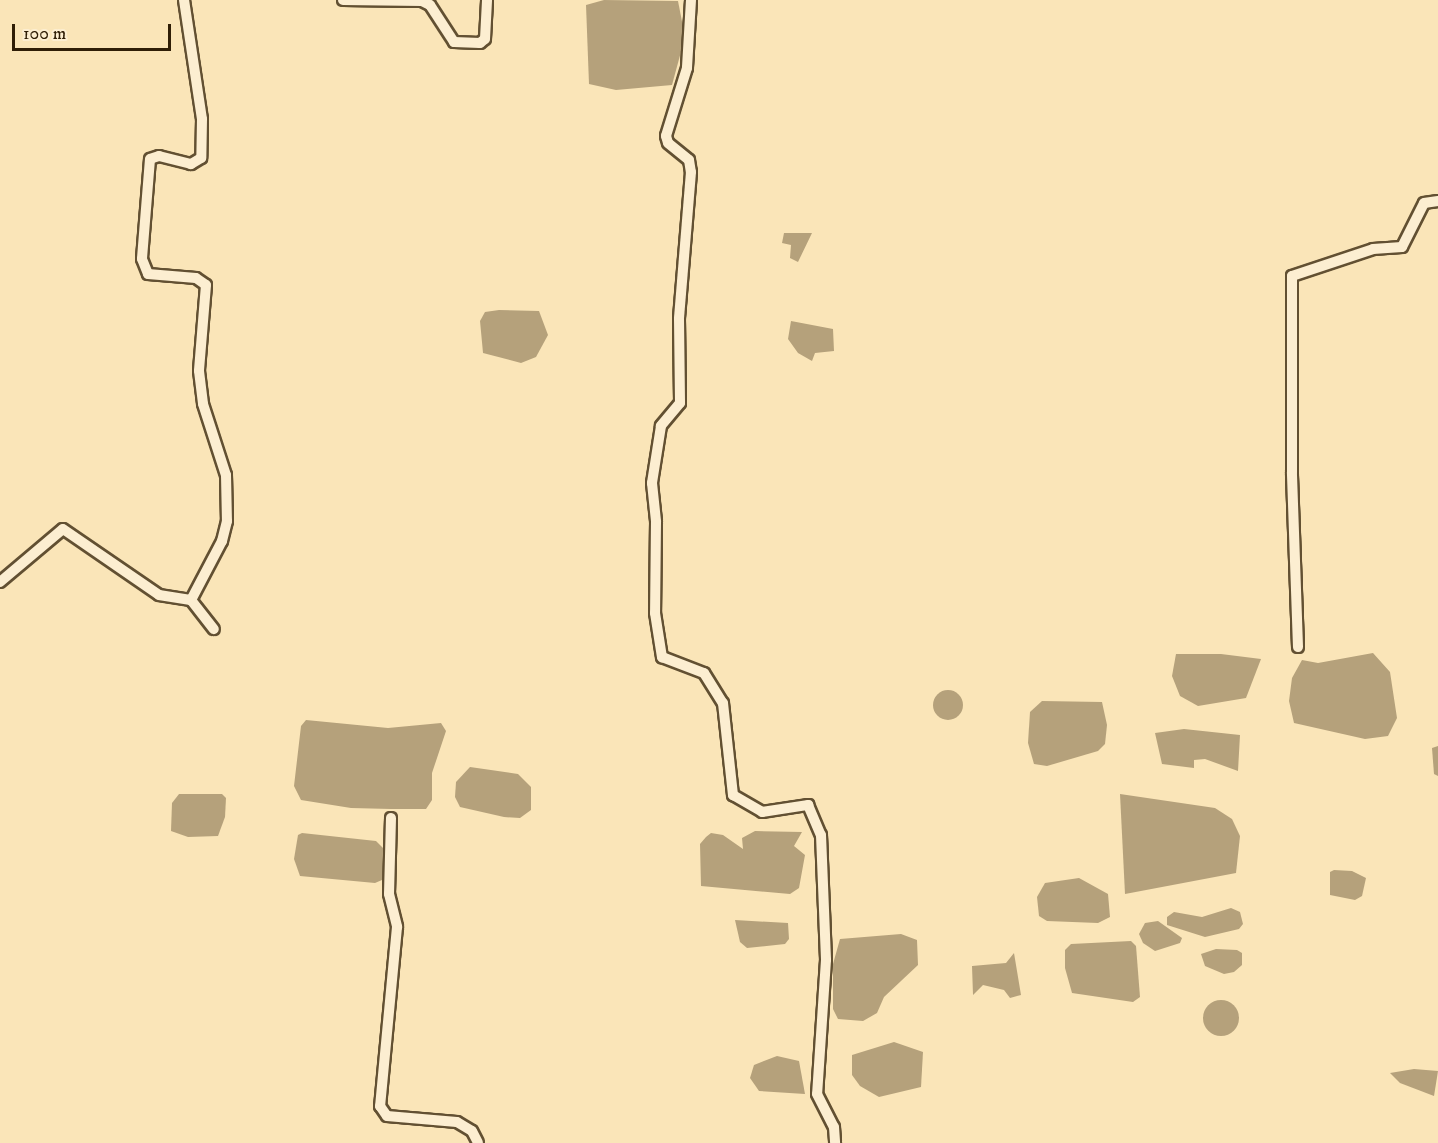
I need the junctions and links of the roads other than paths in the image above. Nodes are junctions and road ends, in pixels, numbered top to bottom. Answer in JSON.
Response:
{"nodes":[{"id":1,"x":184,"y":0,"type":"edge"},
{"id":2,"x":344,"y":0,"type":"edge"},
{"id":3,"x":487,"y":0,"type":"edge"},
{"id":4,"x":691,"y":0,"type":"edge"},
{"id":5,"x":1438,"y":201,"type":"edge"},
{"id":6,"x":0,"y":582,"type":"edge"},
{"id":7,"x":191,"y":600,"type":"junction"},
{"id":8,"x":214,"y":629,"type":"dead end"},
{"id":9,"x":1298,"y":647,"type":"dead end"},
{"id":10,"x":391,"y":818,"type":"dead end"},
{"id":11,"x":478,"y":1143,"type":"edge"},
{"id":12,"x":835,"y":1143,"type":"edge"}],
"edges":[{"from":1,"to":7,"type":"street"},
{"from":2,"to":3,"type":"street"},
{"from":4,"to":12,"type":"street"},
{"from":5,"to":9,"type":"street"},
{"from":6,"to":7,"type":"street"},
{"from":7,"to":8,"type":"street"},
{"from":10,"to":11,"type":"street"}]}
